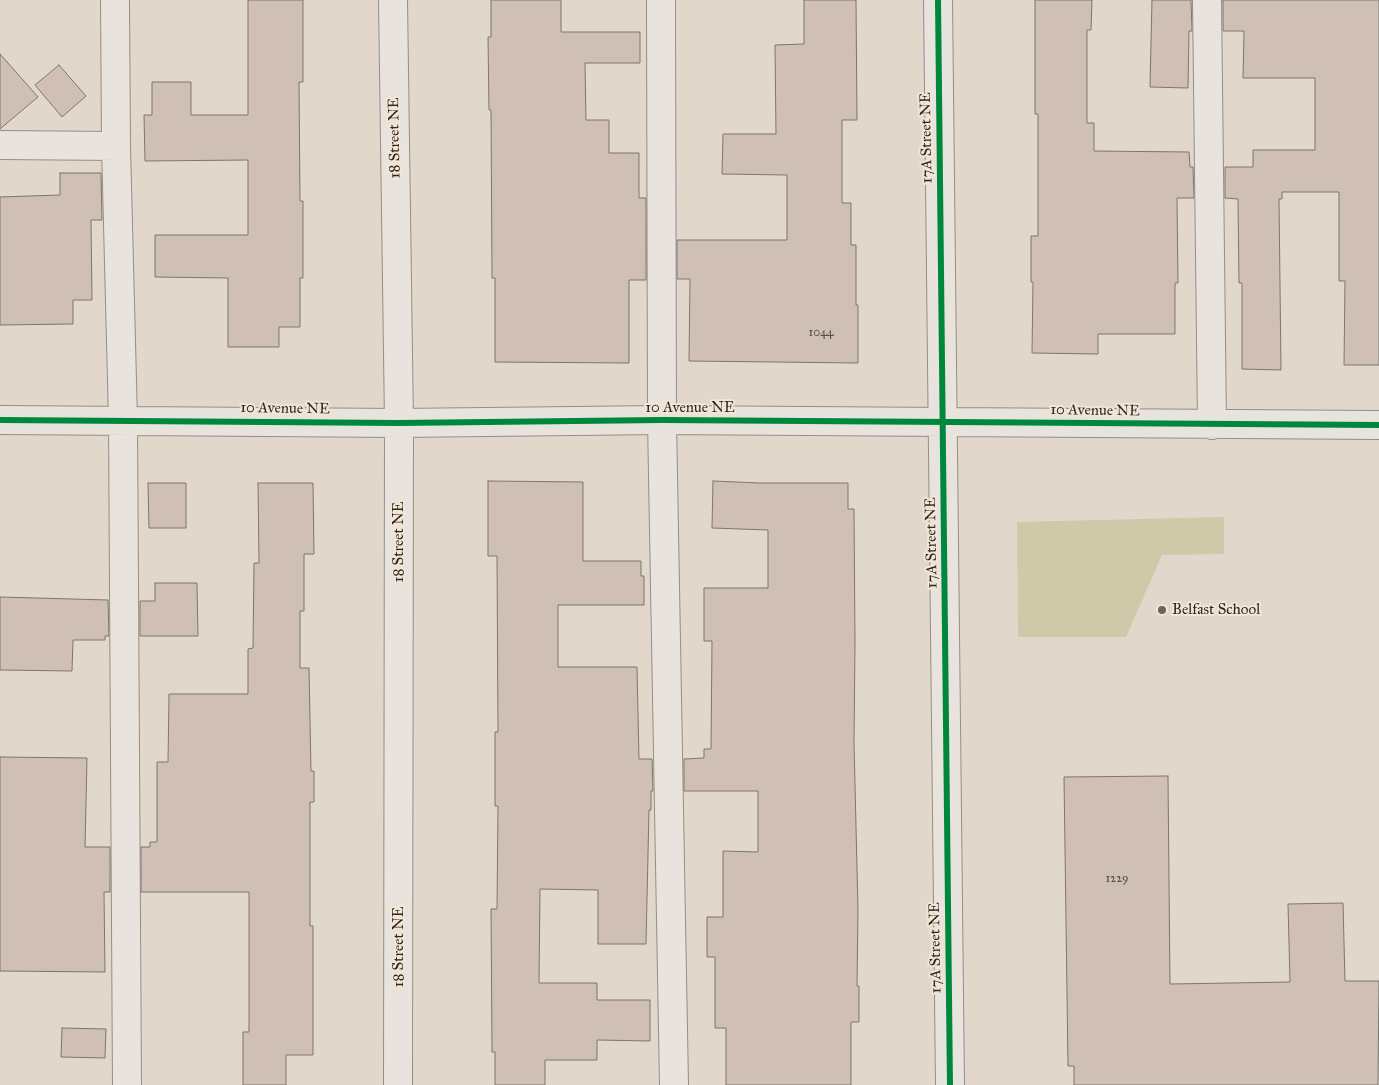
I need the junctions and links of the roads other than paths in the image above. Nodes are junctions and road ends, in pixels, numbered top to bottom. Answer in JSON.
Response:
{"nodes":[{"id":1,"x":115,"y":0,"type":"edge"},
{"id":2,"x":392,"y":0,"type":"edge"},
{"id":3,"x":661,"y":0,"type":"edge"},
{"id":4,"x":938,"y":0,"type":"edge"},
{"id":5,"x":1207,"y":0,"type":"edge"},
{"id":6,"x":0,"y":145,"type":"edge"},
{"id":7,"x":116,"y":146,"type":"junction"},
{"id":8,"x":0,"y":420,"type":"edge"},
{"id":9,"x":123,"y":420,"type":"junction"},
{"id":10,"x":662,"y":420,"type":"junction"},
{"id":11,"x":399,"y":423,"type":"junction"},
{"id":12,"x":943,"y":423,"type":"junction"},
{"id":13,"x":1212,"y":425,"type":"junction"},
{"id":14,"x":1379,"y":425,"type":"edge"},
{"id":15,"x":127,"y":1085,"type":"edge"},
{"id":16,"x":398,"y":1085,"type":"edge"},
{"id":17,"x":674,"y":1085,"type":"edge"},
{"id":18,"x":950,"y":1085,"type":"edge"}],
"edges":[{"from":1,"to":7,"type":"street"},
{"from":2,"to":11,"type":"street","name":"18 Street NE"},
{"from":3,"to":10,"type":"street"},
{"from":4,"to":12,"type":"street","name":"17A Street NE"},
{"from":5,"to":13,"type":"street"},
{"from":6,"to":7,"type":"street"},
{"from":7,"to":9,"type":"street"},
{"from":8,"to":9,"type":"street","name":"10 Avenue NE"},
{"from":9,"to":11,"type":"street","name":"10 Avenue NE"},
{"from":9,"to":15,"type":"street"},
{"from":10,"to":11,"type":"street","name":"10 Avenue NE"},
{"from":10,"to":12,"type":"street","name":"10 Avenue NE"},
{"from":10,"to":17,"type":"street"},
{"from":11,"to":16,"type":"street","name":"18 Street NE"},
{"from":12,"to":13,"type":"street","name":"10 Avenue NE"},
{"from":12,"to":18,"type":"street","name":"17A Street NE"},
{"from":13,"to":14,"type":"street","name":"10 Avenue NE"}]}
